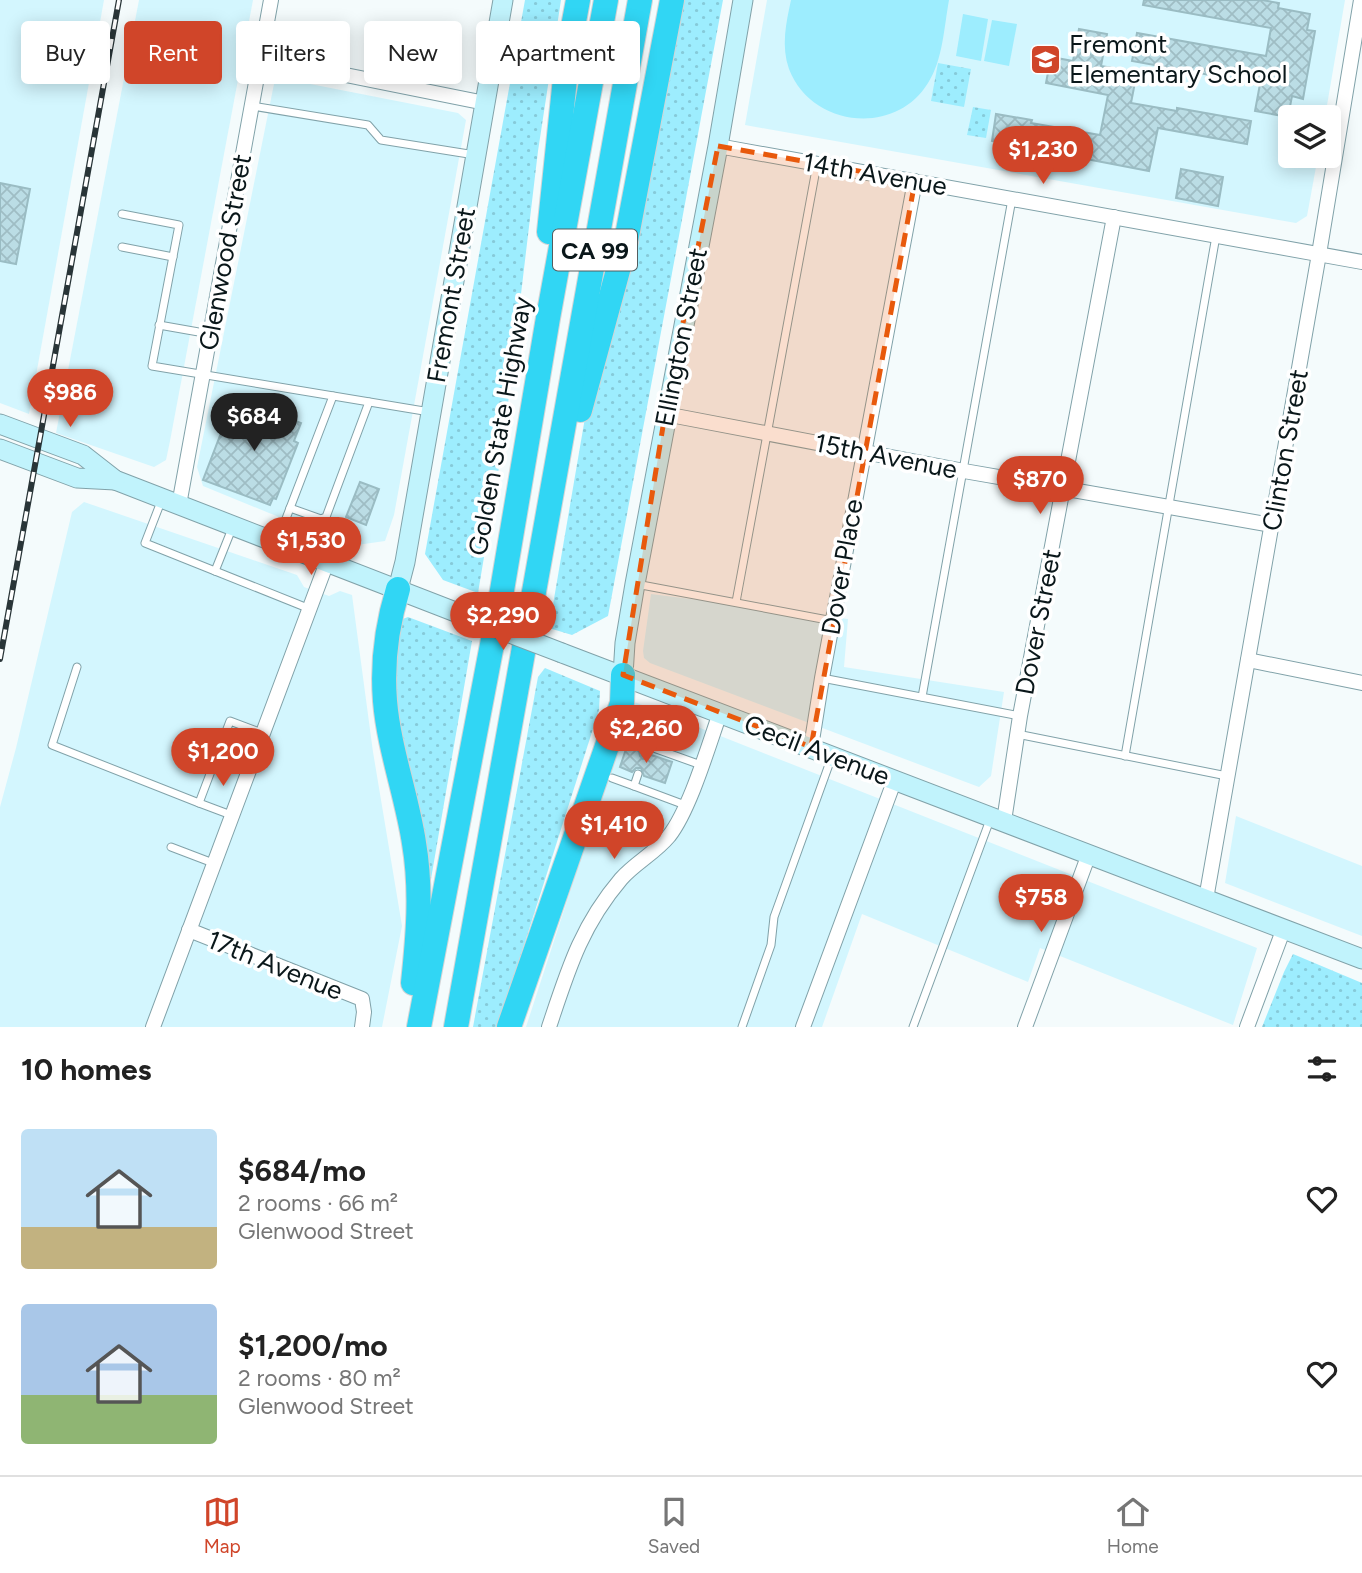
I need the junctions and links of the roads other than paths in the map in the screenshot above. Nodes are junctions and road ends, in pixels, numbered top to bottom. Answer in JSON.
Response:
{"nodes":[{"id":1,"x":271,"y":0,"type":"edge"},
{"id":2,"x":503,"y":0,"type":"edge"},
{"id":3,"x":578,"y":0,"type":"edge"},
{"id":4,"x":606,"y":0,"type":"edge"},
{"id":5,"x":640,"y":0,"type":"edge"},
{"id":6,"x":672,"y":0,"type":"edge"},
{"id":7,"x":743,"y":0,"type":"edge"},
{"id":8,"x":1361,"y":0,"type":"edge"},
{"id":9,"x":267,"y":21,"type":"edge"},
{"id":10,"x":350,"y":76,"type":"edge"},
{"id":11,"x":256,"y":84,"type":"edge"},
{"id":12,"x":485,"y":103,"type":"junction"},
{"id":13,"x":252,"y":106,"type":"junction"},
{"id":14,"x":718,"y":146,"type":"junction"},
{"id":15,"x":476,"y":155,"type":"junction"},
{"id":16,"x":817,"y":163,"type":"junction"},
{"id":17,"x":915,"y":181,"type":"junction"},
{"id":18,"x":1012,"y":198,"type":"junction"},
{"id":19,"x":122,"y":214,"type":"dead end"},
{"id":20,"x":1114,"y":217,"type":"junction"},
{"id":21,"x":1216,"y":236,"type":"junction"},
{"id":22,"x":122,"y":247,"type":"dead end"},
{"id":23,"x":1319,"y":254,"type":"junction"},
{"id":24,"x":173,"y":257,"type":"junction"},
{"id":25,"x":1362,"y":262,"type":"edge"},
{"id":26,"x":548,"y":318,"type":"junction"},
{"id":27,"x":159,"y":325,"type":"junction"},
{"id":28,"x":211,"y":334,"type":"junction"},
{"id":29,"x":203,"y":374,"type":"junction"},
{"id":30,"x":333,"y":396,"type":"junction"},
{"id":31,"x":369,"y":402,"type":"junction"},
{"id":32,"x":431,"y":412,"type":"junction"},
{"id":33,"x":665,"y":414,"type":"junction"},
{"id":34,"x":0,"y":424,"type":"edge"},
{"id":35,"x":768,"y":434,"type":"junction"},
{"id":36,"x":863,"y":452,"type":"junction"},
{"id":37,"x":3,"y":454,"type":"edge"},
{"id":38,"x":964,"y":471,"type":"junction"},
{"id":39,"x":115,"y":480,"type":"junction"},
{"id":40,"x":1063,"y":488,"type":"junction"},
{"id":41,"x":171,"y":501,"type":"junction"},
{"id":42,"x":550,"y":501,"type":"junction"},
{"id":43,"x":290,"y":508,"type":"junction"},
{"id":44,"x":1169,"y":508,"type":"junction"},
{"id":45,"x":1272,"y":525,"type":"junction"},
{"id":46,"x":233,"y":526,"type":"junction"},
{"id":47,"x":276,"y":542,"type":"junction"},
{"id":48,"x":327,"y":562,"type":"junction"},
{"id":49,"x":215,"y":571,"type":"junction"},
{"id":50,"x":635,"y":584,"type":"junction"},
{"id":51,"x":398,"y":589,"type":"junction"},
{"id":52,"x":736,"y":602,"type":"junction"},
{"id":53,"x":310,"y":608,"type":"junction"},
{"id":54,"x":833,"y":621,"type":"junction"},
{"id":55,"x":1248,"y":660,"type":"junction"},
{"id":56,"x":77,"y":667,"type":"dead end"},
{"id":57,"x":623,"y":675,"type":"junction"},
{"id":58,"x":822,"y":678,"type":"junction"},
{"id":59,"x":1362,"y":683,"type":"edge"},
{"id":60,"x":922,"y":697,"type":"junction"},
{"id":61,"x":720,"y":713,"type":"junction"},
{"id":62,"x":1020,"y":716,"type":"junction"},
{"id":63,"x":262,"y":733,"type":"junction"},
{"id":64,"x":1017,"y":733,"type":"junction"},
{"id":65,"x":811,"y":747,"type":"junction"},
{"id":66,"x":645,"y":753,"type":"dead end"},
{"id":67,"x":832,"y":755,"type":"junction"},
{"id":68,"x":1125,"y":756,"type":"junction"},
{"id":69,"x":701,"y":765,"type":"junction"},
{"id":70,"x":638,"y":774,"type":"dead end"},
{"id":71,"x":1228,"y":776,"type":"junction"},
{"id":72,"x":612,"y":778,"type":"dead end"},
{"id":73,"x":895,"y":779,"type":"junction"},
{"id":74,"x":634,"y":786,"type":"junction"},
{"id":75,"x":199,"y":803,"type":"junction"},
{"id":76,"x":685,"y":805,"type":"junction"},
{"id":77,"x":231,"y":815,"type":"junction"},
{"id":78,"x":998,"y":819,"type":"junction"},
{"id":79,"x":171,"y":847,"type":"dead end"},
{"id":80,"x":1089,"y":854,"type":"junction"},
{"id":81,"x":213,"y":863,"type":"junction"},
{"id":82,"x":1206,"y":899,"type":"junction"},
{"id":83,"x":1284,"y":928,"type":"junction"},
{"id":84,"x":188,"y":930,"type":"junction"},
{"id":85,"x":1361,"y":956,"type":"edge"},
{"id":86,"x":153,"y":1027,"type":"edge"},
{"id":87,"x":362,"y":1027,"type":"edge"},
{"id":88,"x":409,"y":1027,"type":"edge"},
{"id":89,"x":419,"y":1027,"type":"edge"},
{"id":90,"x":456,"y":1027,"type":"edge"},
{"id":91,"x":509,"y":1027,"type":"edge"},
{"id":92,"x":549,"y":1027,"type":"edge"},
{"id":93,"x":742,"y":1027,"type":"edge"},
{"id":94,"x":803,"y":1027,"type":"edge"},
{"id":95,"x":913,"y":1027,"type":"edge"},
{"id":96,"x":1025,"y":1027,"type":"edge"},
{"id":97,"x":1247,"y":1027,"type":"edge"}],
"edges":[{"from":1,"to":9,"type":"street","name":"Glenwood Street"},
{"from":2,"to":12,"type":"main road","name":"Fremont Street"},
{"from":3,"to":26,"type":"highway"},
{"from":4,"to":26,"type":"highway","name":"Golden State Highway","number":"CA 99"},
{"from":5,"to":42,"type":"highway","number":"CA 99"},
{"from":6,"to":42,"type":"highway"},
{"from":7,"to":14,"type":"main road","name":"Ellington Street"},
{"from":8,"to":23,"type":"street","name":"Clinton Street"},
{"from":10,"to":12,"type":"street"},
{"from":11,"to":13,"type":"street","name":"Glenwood Street"},
{"from":12,"to":15,"type":"main road","name":"Fremont Street"},
{"from":13,"to":15,"type":"lane"},
{"from":13,"to":28,"type":"street","name":"Glenwood Street"},
{"from":14,"to":16,"type":"street","name":"14th Avenue"},
{"from":14,"to":33,"type":"main road","name":"Ellington Street"},
{"from":15,"to":32,"type":"main road","name":"Fremont Street"},
{"from":16,"to":17,"type":"street","name":"14th Avenue"},
{"from":16,"to":35,"type":"lane"},
{"from":17,"to":18,"type":"street","name":"14th Avenue"},
{"from":17,"to":36,"type":"street","name":"Dover Place"},
{"from":18,"to":20,"type":"street","name":"14th Avenue"},
{"from":18,"to":38,"type":"lane"},
{"from":19,"to":24,"type":"lane"},
{"from":20,"to":21,"type":"street","name":"14th Avenue"},
{"from":20,"to":40,"type":"street","name":"Dover Street"},
{"from":21,"to":23,"type":"street","name":"14th Avenue"},
{"from":21,"to":44,"type":"lane"},
{"from":22,"to":24,"type":"lane"},
{"from":23,"to":25,"type":"street","name":"14th Avenue"},
{"from":23,"to":45,"type":"street","name":"Clinton Street"},
{"from":24,"to":27,"type":"lane"},
{"from":26,"to":89,"type":"highway","name":"Golden State Highway","number":"CA 99"},
{"from":27,"to":28,"type":"lane"},
{"from":27,"to":29,"type":"lane"},
{"from":28,"to":29,"type":"street","name":"Glenwood Street"},
{"from":29,"to":30,"type":"lane"},
{"from":29,"to":41,"type":"street","name":"Glenwood Street"},
{"from":30,"to":31,"type":"lane"},
{"from":30,"to":43,"type":"lane"},
{"from":31,"to":32,"type":"lane"},
{"from":31,"to":43,"type":"lane"},
{"from":32,"to":51,"type":"main road","name":"Fremont Street"},
{"from":33,"to":35,"type":"street","name":"15th Avenue"},
{"from":33,"to":50,"type":"main road","name":"Ellington Street"},
{"from":34,"to":39,"type":"main road","name":"Cecil Avenue"},
{"from":35,"to":36,"type":"street","name":"15th Avenue"},
{"from":35,"to":52,"type":"lane"},
{"from":36,"to":38,"type":"street","name":"15th Avenue"},
{"from":36,"to":54,"type":"street","name":"Dover Place"},
{"from":37,"to":39,"type":"main road","name":"Cecil Avenue"},
{"from":38,"to":40,"type":"street","name":"15th Avenue"},
{"from":38,"to":60,"type":"lane"},
{"from":39,"to":41,"type":"main road","name":"Cecil Avenue"},
{"from":40,"to":44,"type":"street","name":"15th Avenue"},
{"from":40,"to":62,"type":"street","name":"Dover Street"},
{"from":41,"to":46,"type":"main road","name":"Cecil Avenue"},
{"from":41,"to":49,"type":"lane"},
{"from":42,"to":90,"type":"highway","number":"CA 99"},
{"from":43,"to":47,"type":"lane"},
{"from":44,"to":45,"type":"street","name":"15th Avenue"},
{"from":44,"to":68,"type":"lane"},
{"from":45,"to":55,"type":"street","name":"Clinton Street"},
{"from":46,"to":47,"type":"main road","name":"Cecil Avenue"},
{"from":46,"to":49,"type":"lane"},
{"from":47,"to":48,"type":"main road","name":"Cecil Avenue"},
{"from":48,"to":51,"type":"main road","name":"Cecil Avenue"},
{"from":48,"to":53,"type":"street"},
{"from":49,"to":53,"type":"lane"},
{"from":50,"to":52,"type":"lane"},
{"from":50,"to":57,"type":"main road","name":"Ellington Street"},
{"from":51,"to":57,"type":"main road","name":"Cecil Avenue","bridge":true},
{"from":51,"to":88,"type":"highway"},
{"from":52,"to":54,"type":"lane"},
{"from":53,"to":63,"type":"street"},
{"from":54,"to":58,"type":"street","name":"Dover Place"},
{"from":55,"to":59,"type":"street"},
{"from":55,"to":71,"type":"street","name":"Clinton Street"},
{"from":56,"to":75,"type":"lane"},
{"from":57,"to":61,"type":"main road","name":"Cecil Avenue"},
{"from":57,"to":91,"type":"highway"},
{"from":58,"to":60,"type":"lane"},
{"from":58,"to":65,"type":"street","name":"Dover Place"},
{"from":60,"to":62,"type":"lane"},
{"from":61,"to":65,"type":"main road","name":"Cecil Avenue"},
{"from":61,"to":69,"type":"street"},
{"from":62,"to":64,"type":"street","name":"Dover Street"},
{"from":63,"to":75,"type":"lane"},
{"from":63,"to":77,"type":"street"},
{"from":64,"to":68,"type":"lane"},
{"from":64,"to":78,"type":"street","name":"Dover Street"},
{"from":65,"to":67,"type":"main road","name":"Cecil Avenue"},
{"from":66,"to":69,"type":"lane"},
{"from":67,"to":73,"type":"main road","name":"Cecil Avenue"},
{"from":67,"to":93,"type":"lane"},
{"from":68,"to":71,"type":"lane"},
{"from":69,"to":76,"type":"street"},
{"from":70,"to":74,"type":"lane"},
{"from":71,"to":82,"type":"street","name":"Clinton Street"},
{"from":72,"to":74,"type":"lane"},
{"from":73,"to":78,"type":"main road","name":"Cecil Avenue"},
{"from":73,"to":94,"type":"street"},
{"from":74,"to":76,"type":"lane"},
{"from":75,"to":77,"type":"lane"},
{"from":76,"to":92,"type":"street"},
{"from":77,"to":81,"type":"street"},
{"from":78,"to":80,"type":"main road","name":"Cecil Avenue"},
{"from":78,"to":95,"type":"lane"},
{"from":79,"to":81,"type":"lane"},
{"from":80,"to":82,"type":"main road","name":"Cecil Avenue"},
{"from":80,"to":96,"type":"street"},
{"from":81,"to":84,"type":"street"},
{"from":82,"to":83,"type":"main road","name":"Cecil Avenue"},
{"from":83,"to":85,"type":"main road","name":"Cecil Avenue"},
{"from":83,"to":97,"type":"street"},
{"from":84,"to":86,"type":"street"},
{"from":84,"to":87,"type":"street","name":"17th Avenue"}]}
